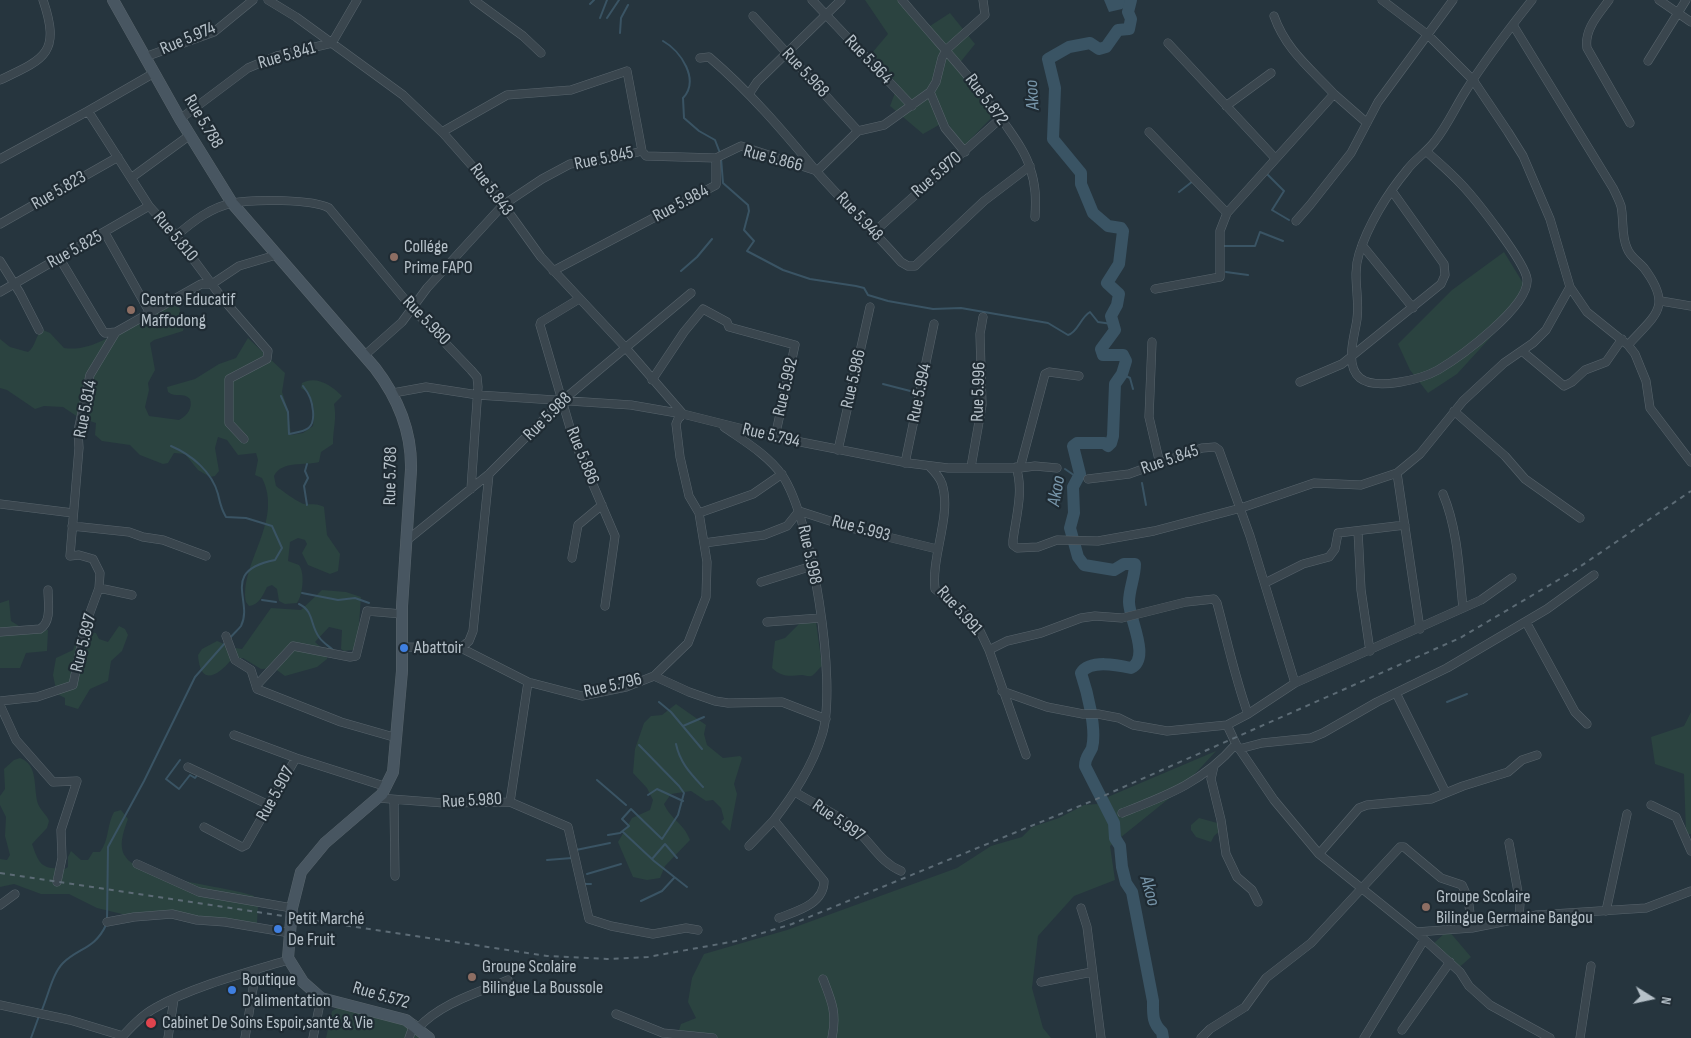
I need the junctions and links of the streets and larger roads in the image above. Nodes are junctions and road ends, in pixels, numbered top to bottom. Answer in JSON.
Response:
{"nodes":[{"id":1,"x":43,"y":0,"type":"edge"},
{"id":2,"x":113,"y":0,"type":"edge"},
{"id":3,"x":253,"y":0,"type":"edge"},
{"id":4,"x":268,"y":0,"type":"edge"},
{"id":5,"x":357,"y":0,"type":"edge"},
{"id":6,"x":474,"y":0,"type":"edge"},
{"id":7,"x":812,"y":0,"type":"edge"},
{"id":8,"x":841,"y":0,"type":"edge"},
{"id":9,"x":902,"y":0,"type":"edge"},
{"id":10,"x":983,"y":0,"type":"edge"},
{"id":11,"x":1382,"y":0,"type":"edge"},
{"id":12,"x":1453,"y":0,"type":"edge"},
{"id":13,"x":1532,"y":0,"type":"edge"},
{"id":14,"x":1609,"y":0,"type":"edge"},
{"id":15,"x":1659,"y":0,"type":"edge"},
{"id":16,"x":1686,"y":0,"type":"edge"},
{"id":17,"x":1677,"y":12,"type":"junction"},
{"id":18,"x":824,"y":14,"type":"junction"},
{"id":19,"x":753,"y":16,"type":"dead end"},
{"id":20,"x":1274,"y":16,"type":"dead end"},
{"id":21,"x":1691,"y":22,"type":"edge"},
{"id":22,"x":1513,"y":25,"type":"junction"},
{"id":23,"x":1428,"y":35,"type":"junction"},
{"id":24,"x":332,"y":43,"type":"junction"},
{"id":25,"x":1168,"y":43,"type":"dead end"},
{"id":26,"x":946,"y":50,"type":"junction"},
{"id":27,"x":541,"y":53,"type":"dead end"},
{"id":28,"x":786,"y":53,"type":"junction"},
{"id":29,"x":144,"y":57,"type":"junction"},
{"id":30,"x":700,"y":58,"type":"dead end"},
{"id":31,"x":1648,"y":61,"type":"dead end"},
{"id":32,"x":154,"y":73,"type":"junction"},
{"id":33,"x":1271,"y":73,"type":"dead end"},
{"id":34,"x":0,"y":80,"type":"edge"},
{"id":35,"x":1473,"y":80,"type":"junction"},
{"id":36,"x":930,"y":92,"type":"junction"},
{"id":37,"x":749,"y":94,"type":"junction"},
{"id":38,"x":1334,"y":94,"type":"junction"},
{"id":39,"x":912,"y":106,"type":"junction"},
{"id":40,"x":1226,"y":106,"type":"junction"},
{"id":41,"x":88,"y":111,"type":"junction"},
{"id":42,"x":1001,"y":118,"type":"junction"},
{"id":43,"x":180,"y":119,"type":"junction"},
{"id":44,"x":1367,"y":122,"type":"junction"},
{"id":45,"x":1630,"y":122,"type":"dead end"},
{"id":46,"x":858,"y":131,"type":"junction"},
{"id":47,"x":442,"y":132,"type":"junction"},
{"id":48,"x":1149,"y":132,"type":"dead end"},
{"id":49,"x":190,"y":135,"type":"junction"},
{"id":50,"x":642,"y":151,"type":"junction"},
{"id":51,"x":965,"y":152,"type":"junction"},
{"id":52,"x":1427,"y":152,"type":"junction"},
{"id":53,"x":118,"y":157,"type":"junction"},
{"id":54,"x":716,"y":158,"type":"junction"},
{"id":55,"x":1275,"y":158,"type":"junction"},
{"id":56,"x":0,"y":159,"type":"edge"},
{"id":57,"x":1030,"y":166,"type":"junction"},
{"id":58,"x":817,"y":171,"type":"junction"},
{"id":59,"x":131,"y":178,"type":"junction"},
{"id":60,"x":1392,"y":191,"type":"junction"},
{"id":61,"x":232,"y":203,"type":"junction"},
{"id":62,"x":503,"y":205,"type":"junction"},
{"id":63,"x":149,"y":206,"type":"junction"},
{"id":64,"x":1227,"y":213,"type":"junction"},
{"id":65,"x":1035,"y":217,"type":"dead end"},
{"id":66,"x":1296,"y":221,"type":"dead end"},
{"id":67,"x":0,"y":224,"type":"edge"},
{"id":68,"x":874,"y":232,"type":"junction"},
{"id":69,"x":104,"y":233,"type":"junction"},
{"id":70,"x":176,"y":236,"type":"junction"},
{"id":71,"x":1362,"y":245,"type":"junction"},
{"id":72,"x":276,"y":255,"type":"junction"},
{"id":73,"x":60,"y":259,"type":"junction"},
{"id":74,"x":0,"y":261,"type":"edge"},
{"id":75,"x":553,"y":271,"type":"junction"},
{"id":76,"x":14,"y":283,"type":"junction"},
{"id":77,"x":212,"y":284,"type":"junction"},
{"id":78,"x":1570,"y":287,"type":"junction"},
{"id":79,"x":1154,"y":290,"type":"dead end"},
{"id":80,"x":0,"y":292,"type":"edge"},
{"id":81,"x":691,"y":294,"type":"dead end"},
{"id":82,"x":579,"y":299,"type":"junction"},
{"id":83,"x":1661,"y":301,"type":"junction"},
{"id":84,"x":1691,"y":306,"type":"edge"},
{"id":85,"x":870,"y":307,"type":"dead end"},
{"id":86,"x":412,"y":308,"type":"junction"},
{"id":87,"x":1413,"y":308,"type":"junction"},
{"id":88,"x":150,"y":313,"type":"junction"},
{"id":89,"x":983,"y":316,"type":"dead end"},
{"id":90,"x":934,"y":324,"type":"dead end"},
{"id":91,"x":39,"y":330,"type":"dead end"},
{"id":92,"x":116,"y":332,"type":"junction"},
{"id":93,"x":1152,"y":342,"type":"dead end"},
{"id":94,"x":1625,"y":342,"type":"junction"},
{"id":95,"x":625,"y":346,"type":"junction"},
{"id":96,"x":1522,"y":351,"type":"junction"},
{"id":97,"x":365,"y":355,"type":"junction"},
{"id":98,"x":1351,"y":356,"type":"junction"},
{"id":99,"x":1078,"y":376,"type":"dead end"},
{"id":100,"x":652,"y":380,"type":"junction"},
{"id":101,"x":1300,"y":382,"type":"dead end"},
{"id":102,"x":393,"y":393,"type":"junction"},
{"id":103,"x":478,"y":395,"type":"junction"},
{"id":104,"x":562,"y":401,"type":"junction"},
{"id":105,"x":1454,"y":411,"type":"junction"},
{"id":106,"x":683,"y":414,"type":"junction"},
{"id":107,"x":720,"y":424,"type":"junction"},
{"id":108,"x":774,"y":438,"type":"junction"},
{"id":109,"x":244,"y":439,"type":"dead end"},
{"id":110,"x":838,"y":450,"type":"junction"},
{"id":111,"x":1691,"y":462,"type":"edge"},
{"id":112,"x":905,"y":463,"type":"junction"},
{"id":113,"x":1160,"y":464,"type":"junction"},
{"id":114,"x":929,"y":466,"type":"junction"},
{"id":115,"x":971,"y":468,"type":"junction"},
{"id":116,"x":1018,"y":468,"type":"junction"},
{"id":117,"x":1057,"y":468,"type":"dead end"},
{"id":118,"x":1397,"y":473,"type":"junction"},
{"id":119,"x":489,"y":474,"type":"junction"},
{"id":120,"x":782,"y":474,"type":"junction"},
{"id":121,"x":1088,"y":478,"type":"dead end"},
{"id":122,"x":470,"y":489,"type":"junction"},
{"id":123,"x":1443,"y":494,"type":"dead end"},
{"id":124,"x":0,"y":504,"type":"edge"},
{"id":125,"x":602,"y":505,"type":"junction"},
{"id":126,"x":1241,"y":508,"type":"junction"},
{"id":127,"x":799,"y":511,"type":"junction"},
{"id":128,"x":73,"y":513,"type":"junction"},
{"id":129,"x":699,"y":513,"type":"junction"},
{"id":130,"x":1580,"y":518,"type":"dead end"},
{"id":131,"x":1405,"y":525,"type":"junction"},
{"id":132,"x":72,"y":526,"type":"junction"},
{"id":133,"x":1358,"y":531,"type":"junction"},
{"id":134,"x":406,"y":541,"type":"junction"},
{"id":135,"x":704,"y":543,"type":"junction"},
{"id":136,"x":938,"y":549,"type":"junction"},
{"id":137,"x":206,"y":556,"type":"dead end"},
{"id":138,"x":572,"y":558,"type":"dead end"},
{"id":139,"x":812,"y":566,"type":"junction"},
{"id":140,"x":1594,"y":575,"type":"dead end"},
{"id":141,"x":1512,"y":578,"type":"dead end"},
{"id":142,"x":761,"y":582,"type":"dead end"},
{"id":143,"x":1265,"y":583,"type":"junction"},
{"id":144,"x":100,"y":588,"type":"junction"},
{"id":145,"x":48,"y":590,"type":"dead end"},
{"id":146,"x":132,"y":595,"type":"dead end"},
{"id":147,"x":605,"y":606,"type":"dead end"},
{"id":148,"x":1463,"y":608,"type":"junction"},
{"id":149,"x":402,"y":614,"type":"junction"},
{"id":150,"x":820,"y":618,"type":"junction"},
{"id":151,"x":767,"y":622,"type":"dead end"},
{"id":152,"x":1526,"y":622,"type":"junction"},
{"id":153,"x":1420,"y":628,"type":"junction"},
{"id":154,"x":0,"y":632,"type":"edge"},
{"id":155,"x":226,"y":636,"type":"dead end"},
{"id":156,"x":402,"y":647,"type":"junction"},
{"id":157,"x":461,"y":648,"type":"junction"},
{"id":158,"x":989,"y":650,"type":"junction"},
{"id":159,"x":1370,"y":651,"type":"junction"},
{"id":160,"x":654,"y":676,"type":"junction"},
{"id":161,"x":528,"y":682,"type":"junction"},
{"id":162,"x":1295,"y":683,"type":"junction"},
{"id":163,"x":256,"y":686,"type":"junction"},
{"id":164,"x":1002,"y":691,"type":"junction"},
{"id":165,"x":1396,"y":693,"type":"junction"},
{"id":166,"x":0,"y":701,"type":"edge"},
{"id":167,"x":0,"y":705,"type":"edge"},
{"id":168,"x":1248,"y":714,"type":"junction"},
{"id":169,"x":826,"y":719,"type":"junction"},
{"id":170,"x":1587,"y":724,"type":"dead end"},
{"id":171,"x":1227,"y":726,"type":"junction"},
{"id":172,"x":234,"y":736,"type":"dead end"},
{"id":173,"x":397,"y":738,"type":"junction"},
{"id":174,"x":1238,"y":746,"type":"junction"},
{"id":175,"x":1026,"y":755,"type":"dead end"},
{"id":176,"x":1537,"y":755,"type":"dead end"},
{"id":177,"x":296,"y":758,"type":"junction"},
{"id":178,"x":1214,"y":766,"type":"junction"},
{"id":179,"x":188,"y":767,"type":"dead end"},
{"id":180,"x":387,"y":787,"type":"junction"},
{"id":181,"x":795,"y":792,"type":"junction"},
{"id":182,"x":1446,"y":793,"type":"junction"},
{"id":183,"x":378,"y":798,"type":"junction"},
{"id":184,"x":394,"y":801,"type":"junction"},
{"id":185,"x":510,"y":802,"type":"junction"},
{"id":186,"x":269,"y":805,"type":"junction"},
{"id":187,"x":1651,"y":805,"type":"dead end"},
{"id":188,"x":1122,"y":813,"type":"dead end"},
{"id":189,"x":1627,"y":814,"type":"dead end"},
{"id":190,"x":774,"y":820,"type":"junction"},
{"id":191,"x":204,"y":827,"type":"dead end"},
{"id":192,"x":1509,"y":843,"type":"dead end"},
{"id":193,"x":748,"y":846,"type":"dead end"},
{"id":194,"x":1691,"y":851,"type":"edge"},
{"id":195,"x":1320,"y":854,"type":"junction"},
{"id":196,"x":137,"y":864,"type":"dead end"},
{"id":197,"x":900,"y":871,"type":"dead end"},
{"id":198,"x":395,"y":876,"type":"dead end"},
{"id":199,"x":57,"y":882,"type":"dead end"},
{"id":200,"x":1359,"y":888,"type":"junction"},
{"id":201,"x":1691,"y":891,"type":"edge"},
{"id":202,"x":15,"y":894,"type":"dead end"},
{"id":203,"x":1258,"y":902,"type":"dead end"},
{"id":204,"x":0,"y":905,"type":"edge"},
{"id":205,"x":292,"y":908,"type":"junction"},
{"id":206,"x":1081,"y":908,"type":"dead end"},
{"id":207,"x":1606,"y":911,"type":"junction"},
{"id":208,"x":779,"y":918,"type":"dead end"},
{"id":209,"x":1519,"y":918,"type":"junction"},
{"id":210,"x":107,"y":922,"type":"dead end"},
{"id":211,"x":1472,"y":928,"type":"junction"},
{"id":212,"x":698,"y":930,"type":"dead end"},
{"id":213,"x":290,"y":932,"type":"junction"},
{"id":214,"x":1416,"y":932,"type":"junction"},
{"id":215,"x":1424,"y":940,"type":"junction"},
{"id":216,"x":288,"y":960,"type":"junction"},
{"id":217,"x":1450,"y":962,"type":"junction"},
{"id":218,"x":1591,"y":966,"type":"dead end"},
{"id":219,"x":256,"y":970,"type":"junction"},
{"id":220,"x":1092,"y":972,"type":"junction"},
{"id":221,"x":823,"y":979,"type":"dead end"},
{"id":222,"x":508,"y":980,"type":"dead end"},
{"id":223,"x":1041,"y":982,"type":"dead end"},
{"id":224,"x":319,"y":997,"type":"junction"},
{"id":225,"x":174,"y":999,"type":"junction"},
{"id":226,"x":0,"y":1005,"type":"edge"},
{"id":227,"x":616,"y":1014,"type":"dead end"},
{"id":228,"x":416,"y":1026,"type":"junction"},
{"id":229,"x":1402,"y":1030,"type":"dead end"},
{"id":230,"x":122,"y":1037,"type":"edge"},
{"id":231,"x":1547,"y":1037,"type":"edge"},
{"id":232,"x":168,"y":1038,"type":"edge"},
{"id":233,"x":245,"y":1038,"type":"edge"},
{"id":234,"x":313,"y":1038,"type":"edge"},
{"id":235,"x":409,"y":1038,"type":"edge"},
{"id":236,"x":430,"y":1038,"type":"edge"},
{"id":237,"x":713,"y":1038,"type":"edge"},
{"id":238,"x":832,"y":1038,"type":"edge"},
{"id":239,"x":1101,"y":1038,"type":"edge"},
{"id":240,"x":1201,"y":1038,"type":"edge"},
{"id":241,"x":1364,"y":1038,"type":"edge"},
{"id":242,"x":1580,"y":1038,"type":"edge"}],
"edges":[{"from":1,"to":34,"type":"street"},
{"from":2,"to":29,"type":"street","name":"Rue 5.788"},
{"from":3,"to":29,"type":"street","name":"Rue 5.974"},
{"from":4,"to":24,"type":"street","name":"Rue 5.843"},
{"from":5,"to":24,"type":"street","name":"Rue 5.841"},
{"from":6,"to":27,"type":"street"},
{"from":7,"to":18,"type":"street","name":"Rue 5.964"},
{"from":8,"to":18,"type":"street"},
{"from":9,"to":26,"type":"street","name":"Rue 5.872"},
{"from":10,"to":26,"type":"street"},
{"from":11,"to":23,"type":"street"},
{"from":12,"to":23,"type":"street"},
{"from":13,"to":22,"type":"street"},
{"from":14,"to":45,"type":"street"},
{"from":15,"to":17,"type":"street"},
{"from":16,"to":17,"type":"street"},
{"from":17,"to":21,"type":"street"},
{"from":17,"to":31,"type":"street"},
{"from":18,"to":28,"type":"street"},
{"from":18,"to":39,"type":"street","name":"Rue 5.964"},
{"from":19,"to":28,"type":"street","name":"Rue 5.968"},
{"from":20,"to":38,"type":"street"},
{"from":22,"to":35,"type":"street"},
{"from":22,"to":83,"type":"street"},
{"from":23,"to":35,"type":"street"},
{"from":23,"to":44,"type":"street"},
{"from":24,"to":43,"type":"street","name":"Rue 5.841"},
{"from":24,"to":47,"type":"street","name":"Rue 5.843"},
{"from":25,"to":40,"type":"street"},
{"from":26,"to":36,"type":"street"},
{"from":26,"to":42,"type":"street","name":"Rue 5.872"},
{"from":28,"to":37,"type":"street"},
{"from":28,"to":46,"type":"street","name":"Rue 5.968"},
{"from":29,"to":32,"type":"street","name":"Rue 5.788"},
{"from":30,"to":37,"type":"street","name":"Rue 5.948"},
{"from":32,"to":41,"type":"street"},
{"from":32,"to":43,"type":"street","name":"Rue 5.788"},
{"from":33,"to":40,"type":"street"},
{"from":35,"to":52,"type":"street"},
{"from":35,"to":78,"type":"street"},
{"from":36,"to":39,"type":"street"},
{"from":36,"to":51,"type":"street"},
{"from":37,"to":58,"type":"street","name":"Rue 5.948"},
{"from":38,"to":44,"type":"street"},
{"from":38,"to":55,"type":"street"},
{"from":39,"to":46,"type":"street"},
{"from":40,"to":55,"type":"street"},
{"from":41,"to":53,"type":"street","name":"Rue 5.810"},
{"from":41,"to":56,"type":"street"},
{"from":42,"to":51,"type":"street","name":"Rue 5.970"},
{"from":42,"to":57,"type":"street","name":"Rue 5.872"},
{"from":43,"to":49,"type":"street","name":"Rue 5.788"},
{"from":44,"to":66,"type":"street"},
{"from":46,"to":58,"type":"street","name":"Rue 5.866"},
{"from":47,"to":50,"type":"street","name":"Rue 5.845"},
{"from":47,"to":62,"type":"street","name":"Rue 5.843"},
{"from":48,"to":64,"type":"street"},
{"from":49,"to":59,"type":"street"},
{"from":49,"to":61,"type":"street","name":"Rue 5.788"},
{"from":50,"to":54,"type":"street","name":"Rue 5.984"},
{"from":50,"to":62,"type":"street","name":"Rue 5.845"},
{"from":51,"to":68,"type":"street","name":"Rue 5.970"},
{"from":52,"to":60,"type":"street"},
{"from":52,"to":98,"type":"street"},
{"from":53,"to":59,"type":"street","name":"Rue 5.810"},
{"from":53,"to":67,"type":"street","name":"Rue 5.823"},
{"from":54,"to":58,"type":"street","name":"Rue 5.866"},
{"from":54,"to":75,"type":"street","name":"Rue 5.984"},
{"from":55,"to":64,"type":"street"},
{"from":57,"to":65,"type":"street","name":"Rue 5.872"},
{"from":57,"to":68,"type":"street","name":"Rue 5.948"},
{"from":58,"to":68,"type":"street","name":"Rue 5.948"},
{"from":59,"to":63,"type":"street","name":"Rue 5.810"},
{"from":60,"to":71,"type":"street"},
{"from":60,"to":87,"type":"street"},
{"from":61,"to":70,"type":"street"},
{"from":61,"to":72,"type":"street","name":"Rue 5.788"},
{"from":61,"to":86,"type":"street","name":"Rue 5.980"},
{"from":62,"to":75,"type":"street","name":"Rue 5.843"},
{"from":62,"to":86,"type":"street","name":"Rue 5.845"},
{"from":63,"to":69,"type":"street","name":"Rue 5.825"},
{"from":63,"to":70,"type":"street","name":"Rue 5.810"},
{"from":64,"to":79,"type":"street"},
{"from":69,"to":73,"type":"street","name":"Rue 5.825"},
{"from":69,"to":88,"type":"street"},
{"from":70,"to":77,"type":"street","name":"Rue 5.810"},
{"from":71,"to":87,"type":"street"},
{"from":71,"to":98,"type":"street"},
{"from":72,"to":77,"type":"street","name":"Rue 5.814"},
{"from":72,"to":97,"type":"street","name":"Rue 5.788"},
{"from":73,"to":76,"type":"street","name":"Rue 5.825"},
{"from":73,"to":92,"type":"street"},
{"from":74,"to":76,"type":"street"},
{"from":75,"to":82,"type":"street","name":"Rue 5.843"},
{"from":76,"to":80,"type":"street","name":"Rue 5.825"},
{"from":76,"to":91,"type":"street"},
{"from":77,"to":88,"type":"street","name":"Rue 5.814"},
{"from":77,"to":109,"type":"street","name":"Rue 5.810"},
{"from":78,"to":94,"type":"street"},
{"from":78,"to":96,"type":"street"},
{"from":81,"to":95,"type":"street","name":"Rue 5.988"},
{"from":82,"to":95,"type":"street","name":"Rue 5.843"},
{"from":82,"to":104,"type":"street","name":"Rue 5.886"},
{"from":83,"to":84,"type":"street"},
{"from":83,"to":94,"type":"street"},
{"from":85,"to":110,"type":"street","name":"Rue 5.986"},
{"from":86,"to":97,"type":"street","name":"Rue 5.845"},
{"from":86,"to":103,"type":"street","name":"Rue 5.980"},
{"from":87,"to":98,"type":"street"},
{"from":88,"to":92,"type":"street","name":"Rue 5.814"},
{"from":89,"to":115,"type":"street","name":"Rue 5.996"},
{"from":90,"to":112,"type":"street","name":"Rue 5.994"},
{"from":92,"to":128,"type":"street","name":"Rue 5.814"},
{"from":93,"to":113,"type":"street"},
{"from":94,"to":96,"type":"street"},
{"from":94,"to":111,"type":"street"},
{"from":95,"to":100,"type":"street","name":"Rue 5.843"},
{"from":95,"to":104,"type":"street","name":"Rue 5.988"},
{"from":96,"to":105,"type":"street"},
{"from":97,"to":102,"type":"street","name":"Rue 5.788"},
{"from":98,"to":101,"type":"street"},
{"from":99,"to":116,"type":"street"},
{"from":100,"to":106,"type":"street","name":"Rue 5.843"},
{"from":100,"to":108,"type":"street","name":"Rue 5.992"},
{"from":102,"to":103,"type":"street","name":"Rue 5.794"},
{"from":102,"to":134,"type":"street","name":"Rue 5.788"},
{"from":103,"to":104,"type":"street","name":"Rue 5.794"},
{"from":103,"to":122,"type":"street","name":"Rue 5.980"},
{"from":104,"to":106,"type":"street","name":"Rue 5.794"},
{"from":104,"to":119,"type":"street","name":"Rue 5.988"},
{"from":104,"to":125,"type":"street","name":"Rue 5.886"},
{"from":105,"to":118,"type":"street"},
{"from":105,"to":130,"type":"street"},
{"from":106,"to":107,"type":"street","name":"Rue 5.794"},
{"from":106,"to":129,"type":"street","name":"Rue 5.796"},
{"from":107,"to":108,"type":"street","name":"Rue 5.794"},
{"from":107,"to":120,"type":"street","name":"Rue 5.998"},
{"from":108,"to":110,"type":"street","name":"Rue 5.794"},
{"from":110,"to":112,"type":"street","name":"Rue 5.794"},
{"from":112,"to":114,"type":"street","name":"Rue 5.794"},
{"from":113,"to":121,"type":"street","name":"Rue 5.845"},
{"from":113,"to":126,"type":"street","name":"Rue 5.845"},
{"from":114,"to":115,"type":"street","name":"Rue 5.794"},
{"from":114,"to":136,"type":"street","name":"Rue 5.991"},
{"from":115,"to":116,"type":"street","name":"Rue 5.794"},
{"from":116,"to":117,"type":"street"},
{"from":116,"to":126,"type":"street"},
{"from":118,"to":126,"type":"street"},
{"from":118,"to":131,"type":"street"},
{"from":119,"to":122,"type":"street","name":"Rue 5.988"},
{"from":119,"to":157,"type":"street"},
{"from":120,"to":127,"type":"street","name":"Rue 5.998"},
{"from":120,"to":129,"type":"street"},
{"from":122,"to":134,"type":"street","name":"Rue 5.988"},
{"from":123,"to":148,"type":"street"},
{"from":124,"to":128,"type":"street"},
{"from":125,"to":138,"type":"street"},
{"from":125,"to":147,"type":"street","name":"Rue 5.886"},
{"from":126,"to":143,"type":"street"},
{"from":127,"to":135,"type":"street"},
{"from":127,"to":136,"type":"street","name":"Rue 5.993"},
{"from":127,"to":139,"type":"street","name":"Rue 5.998"},
{"from":128,"to":132,"type":"street","name":"Rue 5.814"},
{"from":129,"to":135,"type":"street","name":"Rue 5.796"},
{"from":131,"to":133,"type":"street"},
{"from":131,"to":153,"type":"street"},
{"from":132,"to":137,"type":"street"},
{"from":132,"to":144,"type":"street","name":"Rue 5.814"},
{"from":133,"to":143,"type":"street"},
{"from":133,"to":159,"type":"street"},
{"from":134,"to":149,"type":"street","name":"Rue 5.788"},
{"from":135,"to":160,"type":"street","name":"Rue 5.796"},
{"from":136,"to":158,"type":"street","name":"Rue 5.991"},
{"from":139,"to":142,"type":"street"},
{"from":139,"to":150,"type":"street","name":"Rue 5.998"},
{"from":140,"to":152,"type":"street"},
{"from":141,"to":148,"type":"street"},
{"from":143,"to":162,"type":"street"},
{"from":144,"to":146,"type":"street"},
{"from":144,"to":166,"type":"street","name":"Rue 5.897"},
{"from":145,"to":154,"type":"street"},
{"from":148,"to":153,"type":"street"},
{"from":149,"to":156,"type":"street","name":"Rue 5.788"},
{"from":149,"to":163,"type":"street"},
{"from":150,"to":151,"type":"street"},
{"from":150,"to":169,"type":"street","name":"Rue 5.998"},
{"from":152,"to":165,"type":"street"},
{"from":152,"to":170,"type":"street"},
{"from":153,"to":159,"type":"street"},
{"from":155,"to":163,"type":"street"},
{"from":156,"to":157,"type":"street","name":"Rue 5.796"},
{"from":156,"to":173,"type":"street","name":"Rue 5.788"},
{"from":157,"to":161,"type":"street","name":"Rue 5.796"},
{"from":158,"to":164,"type":"street","name":"Rue 5.991"},
{"from":158,"to":168,"type":"street"},
{"from":159,"to":162,"type":"street"},
{"from":160,"to":161,"type":"street","name":"Rue 5.796"},
{"from":160,"to":169,"type":"street"},
{"from":161,"to":185,"type":"street","name":"Rue 5.980"},
{"from":162,"to":168,"type":"street"},
{"from":163,"to":173,"type":"street"},
{"from":164,"to":171,"type":"street"},
{"from":164,"to":175,"type":"street","name":"Rue 5.991"},
{"from":165,"to":174,"type":"street"},
{"from":165,"to":182,"type":"street"},
{"from":167,"to":199,"type":"street"},
{"from":168,"to":171,"type":"street"},
{"from":169,"to":181,"type":"street","name":"Rue 5.998"},
{"from":171,"to":174,"type":"street"},
{"from":172,"to":177,"type":"street"},
{"from":173,"to":180,"type":"street","name":"Rue 5.788"},
{"from":174,"to":178,"type":"street"},
{"from":174,"to":195,"type":"street"},
{"from":176,"to":182,"type":"street"},
{"from":177,"to":180,"type":"street","name":"Rue 5.907"},
{"from":177,"to":186,"type":"street","name":"Rue 5.907"},
{"from":178,"to":188,"type":"street"},
{"from":178,"to":203,"type":"street"},
{"from":179,"to":186,"type":"street"},
{"from":180,"to":183,"type":"street","name":"Rue 5.788"},
{"from":181,"to":190,"type":"street","name":"Rue 5.998"},
{"from":181,"to":197,"type":"street","name":"Rue 5.997"},
{"from":182,"to":195,"type":"street"},
{"from":183,"to":184,"type":"street","name":"Rue 5.980"},
{"from":183,"to":205,"type":"street","name":"Rue 5.788"},
{"from":184,"to":185,"type":"street","name":"Rue 5.980"},
{"from":184,"to":198,"type":"street"},
{"from":185,"to":212,"type":"street"},
{"from":186,"to":191,"type":"street","name":"Rue 5.907"},
{"from":187,"to":194,"type":"street"},
{"from":189,"to":207,"type":"street"},
{"from":190,"to":193,"type":"street","name":"Rue 5.998"},
{"from":190,"to":208,"type":"street"},
{"from":192,"to":209,"type":"street"},
{"from":195,"to":200,"type":"street"},
{"from":196,"to":205,"type":"street"},
{"from":200,"to":211,"type":"street"},
{"from":200,"to":214,"type":"street"},
{"from":200,"to":240,"type":"street"},
{"from":201,"to":207,"type":"street"},
{"from":202,"to":204,"type":"street"},
{"from":205,"to":213,"type":"street","name":"Rue 5.788"},
{"from":206,"to":220,"type":"street"},
{"from":207,"to":209,"type":"street"},
{"from":209,"to":211,"type":"street"},
{"from":210,"to":213,"type":"street"},
{"from":211,"to":214,"type":"street"},
{"from":213,"to":216,"type":"street","name":"Rue 5.788"},
{"from":214,"to":215,"type":"street"},
{"from":215,"to":217,"type":"street"},
{"from":215,"to":241,"type":"street"},
{"from":216,"to":219,"type":"street"},
{"from":216,"to":224,"type":"street"},
{"from":217,"to":229,"type":"street"},
{"from":217,"to":231,"type":"street"},
{"from":218,"to":242,"type":"street"},
{"from":219,"to":225,"type":"street"},
{"from":219,"to":233,"type":"street"},
{"from":220,"to":223,"type":"street"},
{"from":220,"to":239,"type":"street"},
{"from":221,"to":238,"type":"street"},
{"from":222,"to":228,"type":"street"},
{"from":224,"to":228,"type":"street","name":"Rue 5.572"},
{"from":224,"to":234,"type":"street"},
{"from":225,"to":230,"type":"street"},
{"from":225,"to":232,"type":"street"},
{"from":226,"to":230,"type":"street"},
{"from":227,"to":237,"type":"street"},
{"from":228,"to":235,"type":"street"},
{"from":228,"to":236,"type":"street","name":"Rue 5.572"}]}
